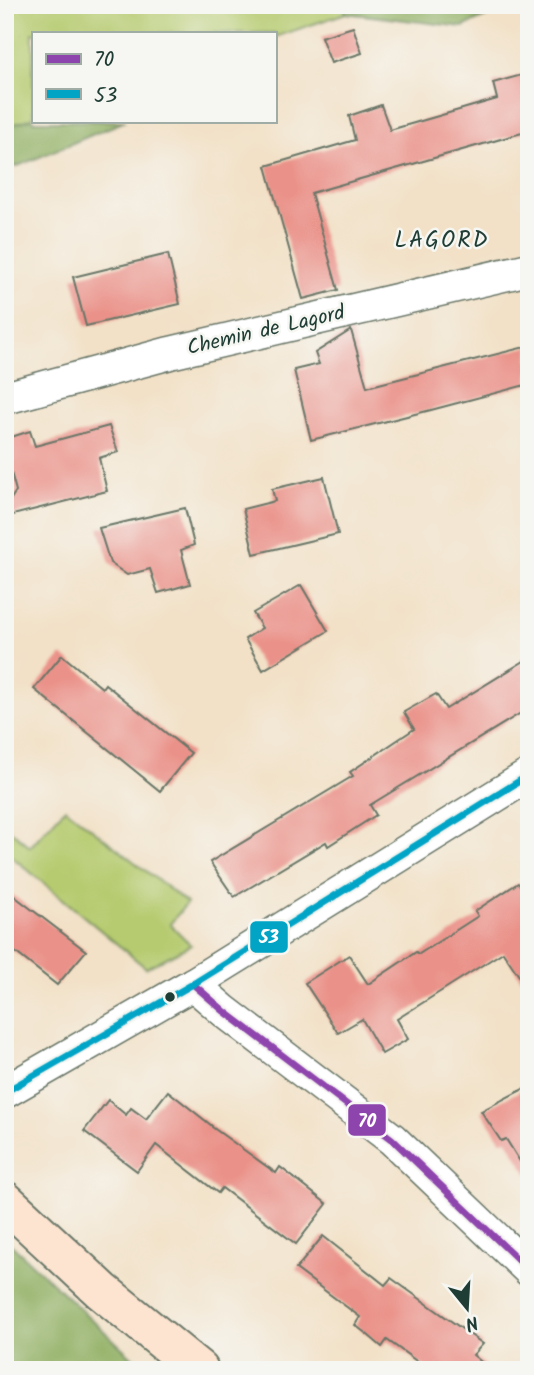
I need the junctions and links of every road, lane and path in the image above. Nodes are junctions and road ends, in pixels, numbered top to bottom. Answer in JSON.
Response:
{"nodes":[{"id":1,"x":529,"y":269,"type":"edge"},
{"id":2,"x":5,"y":398,"type":"edge"},
{"id":3,"x":529,"y":775,"type":"edge"},
{"id":4,"x":193,"y":984,"type":"junction"},
{"id":5,"x":5,"y":1092,"type":"edge"},
{"id":6,"x":5,"y":1201,"type":"edge"},
{"id":7,"x":529,"y":1269,"type":"edge"},
{"id":8,"x":199,"y":1370,"type":"edge"}],
"edges":[{"from":1,"to":2,"type":"street","name":"Chemin de Lagord"},
{"from":3,"to":4,"type":"street"},
{"from":4,"to":5,"type":"street"},
{"from":4,"to":7,"type":"street"},
{"from":6,"to":8,"type":"street"}]}
